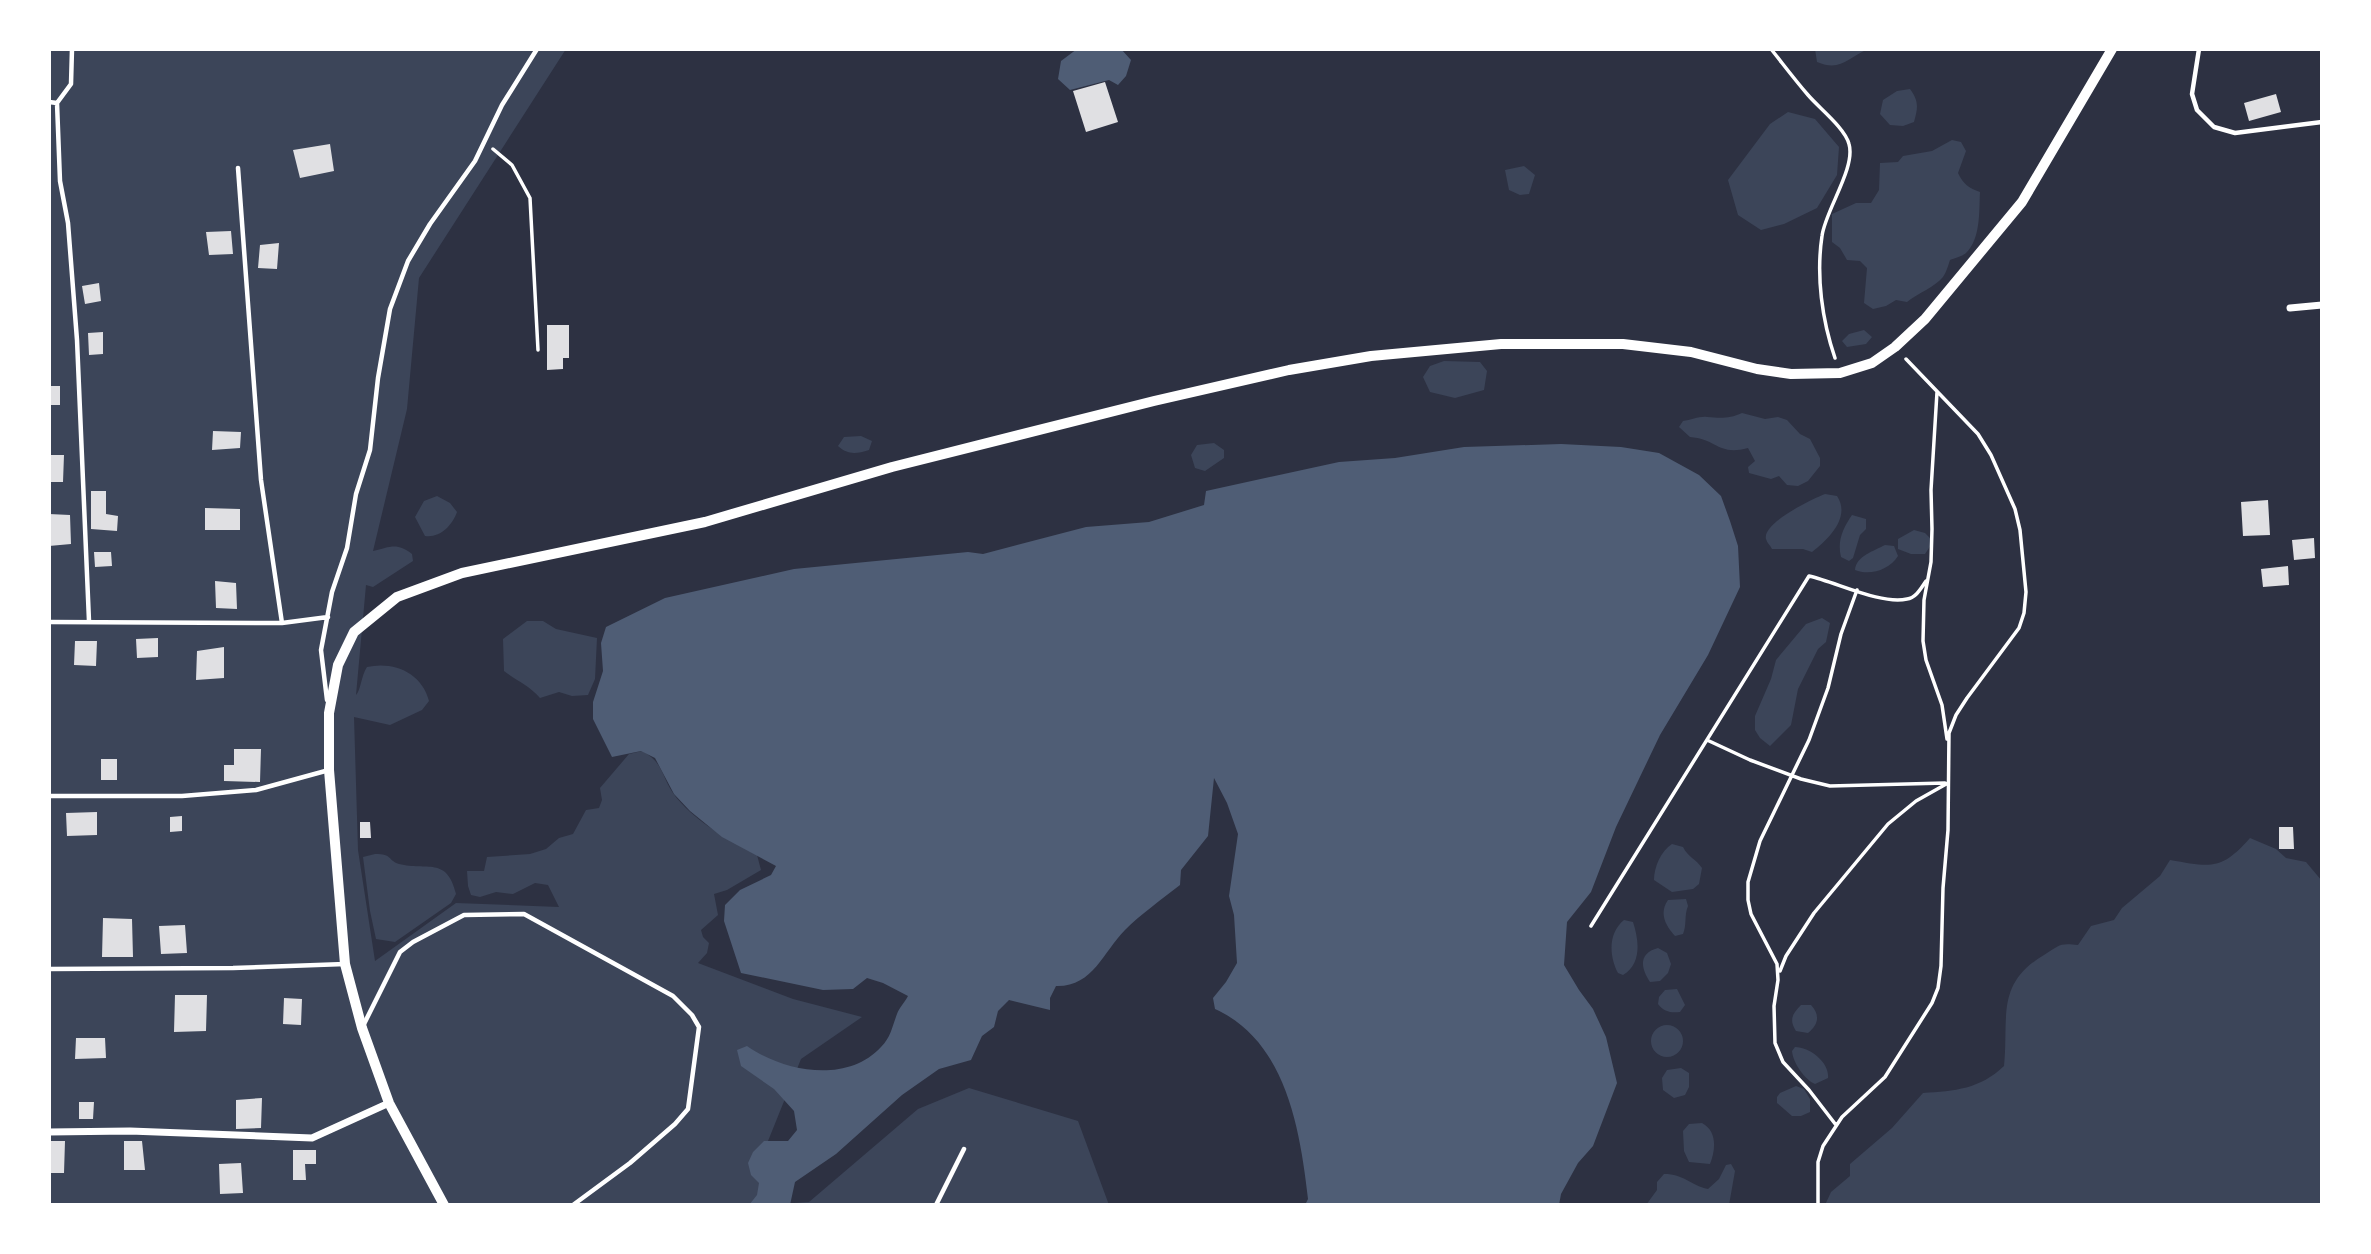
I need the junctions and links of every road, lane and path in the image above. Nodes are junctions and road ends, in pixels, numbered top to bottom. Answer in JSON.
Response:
{"nodes":[{"id":1,"x":72,"y":49,"type":"edge"},
{"id":2,"x":537,"y":49,"type":"edge"},
{"id":3,"x":1771,"y":49,"type":"edge"},
{"id":4,"x":2112,"y":49,"type":"edge"},
{"id":5,"x":2199,"y":49,"type":"edge"},
{"id":6,"x":49,"y":102,"type":"edge"},
{"id":7,"x":57,"y":103,"type":"junction"},
{"id":8,"x":2322,"y":122,"type":"edge"},
{"id":9,"x":485,"y":141,"type":"junction"},
{"id":10,"x":238,"y":168,"type":"dead end"},
{"id":11,"x":2322,"y":304,"type":"edge"},
{"id":12,"x":2290,"y":308,"type":"dead end"},
{"id":13,"x":1895,"y":347,"type":"junction"},
{"id":14,"x":538,"y":350,"type":"dead end"},
{"id":15,"x":1840,"y":373,"type":"junction"},
{"id":16,"x":1937,"y":392,"type":"junction"},
{"id":17,"x":1926,"y":581,"type":"junction"},
{"id":18,"x":1857,"y":590,"type":"junction"},
{"id":19,"x":328,"y":617,"type":"junction"},
{"id":20,"x":89,"y":621,"type":"junction"},
{"id":21,"x":49,"y":622,"type":"edge"},
{"id":22,"x":282,"y":624,"type":"junction"},
{"id":23,"x":329,"y":713,"type":"junction"},
{"id":24,"x":1707,"y":740,"type":"junction"},
{"id":25,"x":1948,"y":746,"type":"junction"},
{"id":26,"x":329,"y":770,"type":"junction"},
{"id":27,"x":1793,"y":775,"type":"junction"},
{"id":28,"x":1948,"y":783,"type":"junction"},
{"id":29,"x":49,"y":796,"type":"edge"},
{"id":30,"x":1591,"y":926,"type":"dead end"},
{"id":31,"x":345,"y":964,"type":"junction"},
{"id":32,"x":49,"y":970,"type":"edge"},
{"id":33,"x":1778,"y":975,"type":"junction"},
{"id":34,"x":362,"y":1028,"type":"junction"},
{"id":35,"x":389,"y":1103,"type":"junction"},
{"id":36,"x":1836,"y":1125,"type":"junction"},
{"id":37,"x":49,"y":1132,"type":"edge"},
{"id":38,"x":964,"y":1149,"type":"dead end"},
{"id":39,"x":444,"y":1205,"type":"edge"},
{"id":40,"x":573,"y":1205,"type":"edge"},
{"id":41,"x":936,"y":1205,"type":"edge"},
{"id":42,"x":1818,"y":1205,"type":"edge"}],
"edges":[{"from":1,"to":7,"type":"lane"},
{"from":2,"to":9,"type":"lane"},
{"from":3,"to":15,"type":"path"},
{"from":4,"to":13,"type":"street"},
{"from":5,"to":8,"type":"lane"},
{"from":6,"to":7,"type":"lane"},
{"from":7,"to":20,"type":"lane"},
{"from":9,"to":14,"type":"path"},
{"from":9,"to":19,"type":"lane"},
{"from":10,"to":22,"type":"lane"},
{"from":11,"to":12,"type":"street"},
{"from":13,"to":15,"type":"street"},
{"from":13,"to":16,"type":"path"},
{"from":15,"to":23,"type":"street"},
{"from":16,"to":17,"type":"path"},
{"from":16,"to":25,"type":"path"},
{"from":17,"to":18,"type":"path"},
{"from":17,"to":25,"type":"path"},
{"from":18,"to":24,"type":"path"},
{"from":18,"to":27,"type":"path"},
{"from":19,"to":22,"type":"lane"},
{"from":19,"to":23,"type":"lane"},
{"from":20,"to":21,"type":"lane"},
{"from":20,"to":22,"type":"lane"},
{"from":23,"to":26,"type":"street"},
{"from":24,"to":27,"type":"path"},
{"from":24,"to":30,"type":"path"},
{"from":25,"to":28,"type":"path"},
{"from":26,"to":29,"type":"lane"},
{"from":26,"to":31,"type":"street"},
{"from":27,"to":28,"type":"path"},
{"from":27,"to":33,"type":"path"},
{"from":28,"to":33,"type":"path"},
{"from":28,"to":36,"type":"path"},
{"from":31,"to":32,"type":"lane"},
{"from":31,"to":34,"type":"street"},
{"from":33,"to":36,"type":"path"},
{"from":34,"to":35,"type":"street"},
{"from":34,"to":40,"type":"lane"},
{"from":35,"to":37,"type":"street"},
{"from":35,"to":39,"type":"street"},
{"from":36,"to":42,"type":"path"},
{"from":38,"to":41,"type":"lane"}]}
